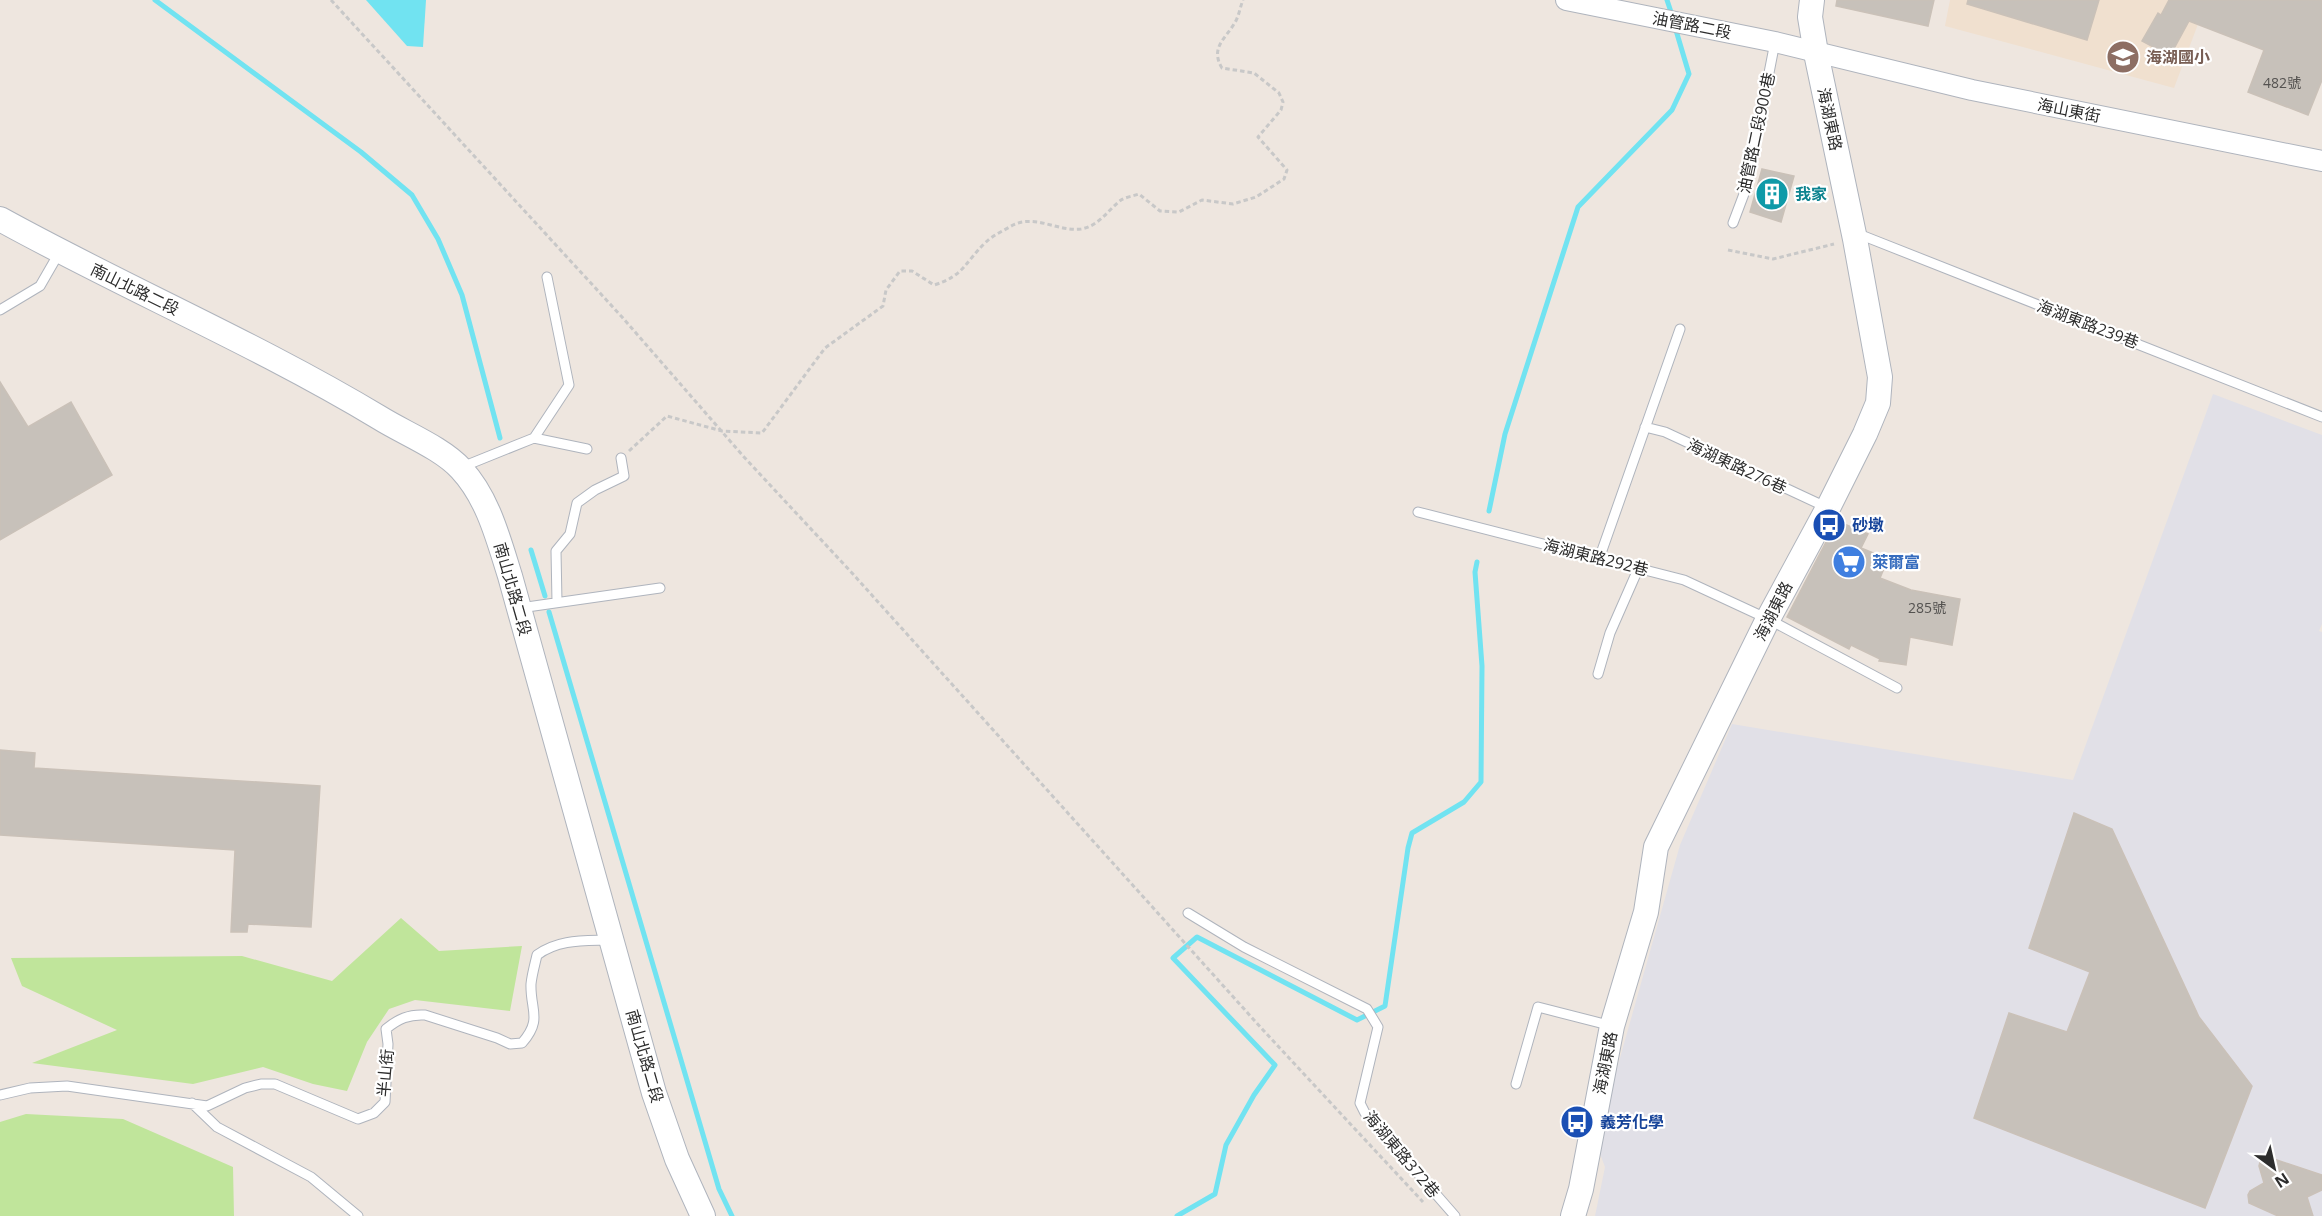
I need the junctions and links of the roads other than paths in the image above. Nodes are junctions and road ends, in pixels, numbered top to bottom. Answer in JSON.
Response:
{"nodes":[{"id":1,"x":1566,"y":0,"type":"edge"},
{"id":2,"x":1812,"y":0,"type":"edge"},
{"id":3,"x":1775,"y":42,"type":"junction"},
{"id":4,"x":1816,"y":54,"type":"junction"},
{"id":5,"x":2322,"y":161,"type":"edge"},
{"id":6,"x":0,"y":219,"type":"edge"},
{"id":7,"x":1733,"y":223,"type":"dead end"},
{"id":8,"x":1854,"y":236,"type":"junction"},
{"id":9,"x":59,"y":251,"type":"junction"},
{"id":10,"x":547,"y":277,"type":"dead end"},
{"id":11,"x":0,"y":310,"type":"edge"},
{"id":12,"x":1680,"y":329,"type":"dead end"},
{"id":13,"x":2322,"y":417,"type":"edge"},
{"id":14,"x":1646,"y":427,"type":"junction"},
{"id":15,"x":534,"y":438,"type":"junction"},
{"id":16,"x":587,"y":449,"type":"dead end"},
{"id":17,"x":621,"y":458,"type":"road end"},
{"id":18,"x":460,"y":468,"type":"junction"},
{"id":19,"x":1828,"y":508,"type":"junction"},
{"id":20,"x":1418,"y":512,"type":"dead end"},
{"id":21,"x":1599,"y":559,"type":"junction"},
{"id":22,"x":1639,"y":567,"type":"junction"},
{"id":23,"x":660,"y":588,"type":"dead end"},
{"id":24,"x":556,"y":602,"type":"junction"},
{"id":25,"x":519,"y":608,"type":"junction"},
{"id":26,"x":1768,"y":619,"type":"junction"},
{"id":27,"x":1598,"y":674,"type":"dead end"},
{"id":28,"x":1897,"y":688,"type":"dead end"},
{"id":29,"x":1188,"y":913,"type":"dead end"},
{"id":30,"x":612,"y":940,"type":"junction"},
{"id":31,"x":1612,"y":1026,"type":"junction"},
{"id":32,"x":1516,"y":1084,"type":"dead end"},
{"id":33,"x":0,"y":1095,"type":"edge"},
{"id":34,"x":192,"y":1103,"type":"junction"},
{"id":35,"x":358,"y":1216,"type":"edge"},
{"id":36,"x":703,"y":1216,"type":"edge"},
{"id":37,"x":1455,"y":1216,"type":"edge"},
{"id":38,"x":1573,"y":1216,"type":"edge"}],
"edges":[{"from":1,"to":3,"type":"street","name":"油管路二段"},
{"from":2,"to":4,"type":"street","name":"海湖東路"},
{"from":3,"to":4,"type":"street","name":"油管路二段"},
{"from":3,"to":7,"type":"lane","name":"油管路二段900巷"},
{"from":4,"to":5,"type":"street","name":"海山東街"},
{"from":4,"to":8,"type":"street","name":"海湖東路"},
{"from":6,"to":9,"type":"street","name":"南山北路二段"},
{"from":8,"to":13,"type":"lane","name":"海湖東路239巷"},
{"from":8,"to":19,"type":"street","name":"海湖東路"},
{"from":9,"to":11,"type":"lane"},
{"from":9,"to":18,"type":"street","name":"南山北路二段"},
{"from":10,"to":15,"type":"lane"},
{"from":12,"to":14,"type":"lane"},
{"from":14,"to":19,"type":"lane","name":"海湖東路276巷"},
{"from":14,"to":21,"type":"lane"},
{"from":15,"to":16,"type":"lane"},
{"from":15,"to":18,"type":"lane"},
{"from":17,"to":24,"type":"lane"},
{"from":18,"to":25,"type":"street","name":"南山北路二段"},
{"from":19,"to":26,"type":"street","name":"海湖東路"},
{"from":20,"to":21,"type":"lane","name":"海湖東路292巷"},
{"from":21,"to":22,"type":"lane","name":"海湖東路292巷"},
{"from":22,"to":26,"type":"lane","name":"海湖東路292巷"},
{"from":22,"to":27,"type":"lane"},
{"from":23,"to":24,"type":"lane"},
{"from":24,"to":25,"type":"lane"},
{"from":25,"to":30,"type":"street","name":"南山北路二段"},
{"from":26,"to":28,"type":"lane","name":"海湖東路292巷"},
{"from":26,"to":31,"type":"street","name":"海湖東路"},
{"from":29,"to":37,"type":"lane","name":"海湖東路372巷"},
{"from":30,"to":34,"type":"lane","name":"半山街"},
{"from":30,"to":36,"type":"street","name":"南山北路二段"},
{"from":31,"to":32,"type":"lane"},
{"from":31,"to":38,"type":"street","name":"海湖東路"},
{"from":33,"to":34,"type":"lane","name":"半山街"},
{"from":34,"to":35,"type":"lane"}]}
